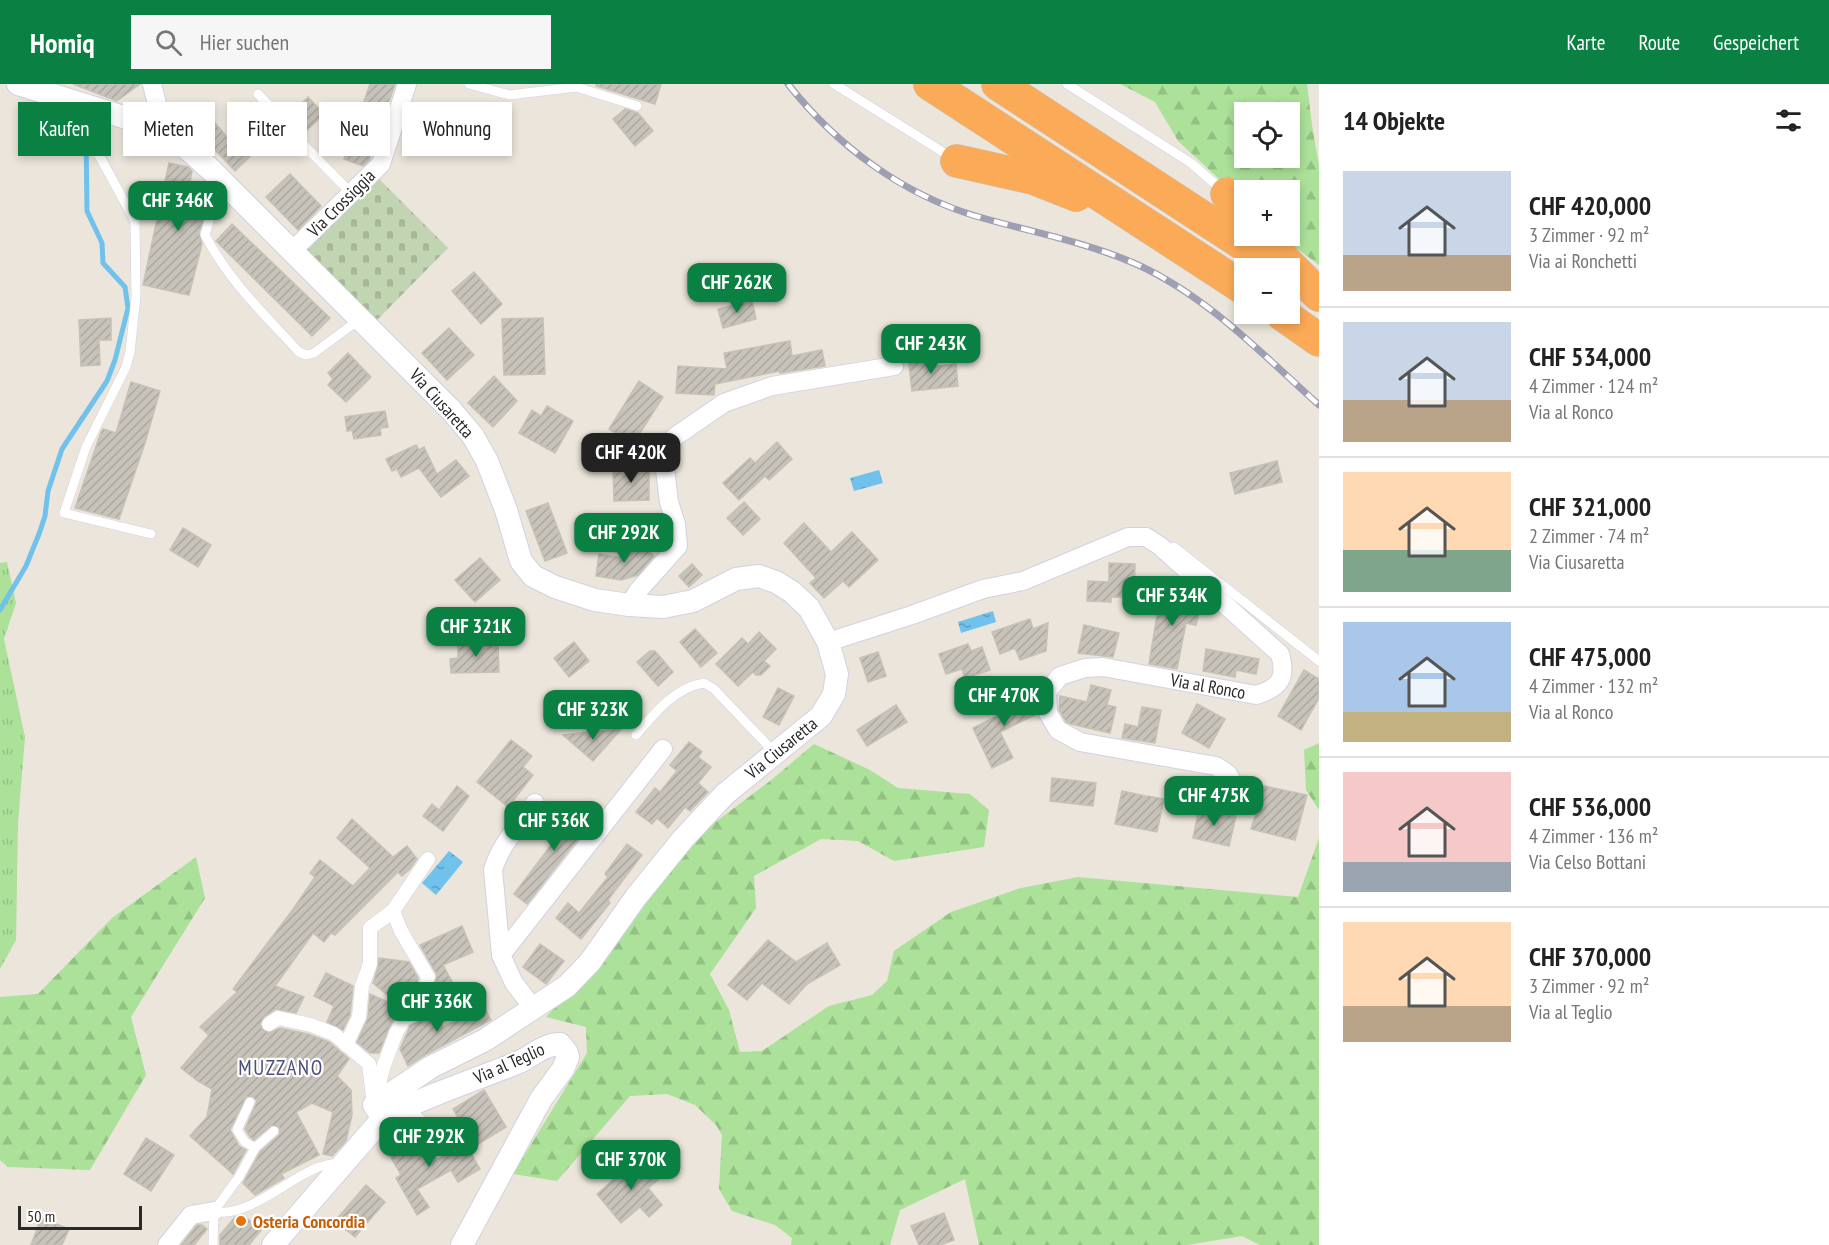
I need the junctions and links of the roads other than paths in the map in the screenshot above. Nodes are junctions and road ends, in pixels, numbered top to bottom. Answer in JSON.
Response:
{"nodes":[{"id":1,"x":18,"y":84,"type":"edge"},
{"id":2,"x":152,"y":84,"type":"edge"},
{"id":3,"x":407,"y":84,"type":"edge"},
{"id":4,"x":468,"y":84,"type":"edge"},
{"id":5,"x":834,"y":84,"type":"edge"},
{"id":6,"x":930,"y":84,"type":"edge"},
{"id":7,"x":998,"y":84,"type":"edge"},
{"id":8,"x":1067,"y":84,"type":"edge"},
{"id":9,"x":258,"y":94,"type":"dead end"},
{"id":10,"x":68,"y":99,"type":"junction"},
{"id":11,"x":156,"y":102,"type":"edge"},
{"id":12,"x":637,"y":106,"type":"dead end"},
{"id":13,"x":123,"y":116,"type":"edge"},
{"id":14,"x":195,"y":156,"type":"edge"},
{"id":15,"x":957,"y":161,"type":"joint"},
{"id":16,"x":218,"y":177,"type":"junction"},
{"id":17,"x":351,"y":193,"type":"junction"},
{"id":18,"x":1234,"y":202,"type":"edge"},
{"id":19,"x":1272,"y":246,"type":"edge"},
{"id":20,"x":1186,"y":249,"type":"junction"},
{"id":21,"x":292,"y":251,"type":"junction"},
{"id":22,"x":1265,"y":258,"type":"edge"},
{"id":23,"x":1234,"y":282,"type":"edge"},
{"id":24,"x":1300,"y":282,"type":"edge"},
{"id":25,"x":1319,"y":295,"type":"edge"},
{"id":26,"x":360,"y":319,"type":"junction"},
{"id":27,"x":1296,"y":324,"type":"edge"},
{"id":28,"x":1319,"y":340,"type":"edge"},
{"id":29,"x":894,"y":366,"type":"dead end"},
{"id":30,"x":151,"y":534,"type":"dead end"},
{"id":31,"x":1128,"y":537,"type":"junction"},
{"id":32,"x":629,"y":605,"type":"junction"},
{"id":33,"x":828,"y":642,"type":"junction"},
{"id":34,"x":1319,"y":661,"type":"edge"},
{"id":35,"x":636,"y":735,"type":"dead end"},
{"id":36,"x":663,"y":749,"type":"dead end"},
{"id":37,"x":775,"y":753,"type":"junction"},
{"id":38,"x":1234,"y":785,"type":"dead end"},
{"id":39,"x":535,"y":803,"type":"dead end"},
{"id":40,"x":428,"y":859,"type":"dead end"},
{"id":41,"x":393,"y":911,"type":"junction"},
{"id":42,"x":501,"y":955,"type":"junction"},
{"id":43,"x":534,"y":1009,"type":"junction"},
{"id":44,"x":269,"y":1024,"type":"dead end"},
{"id":45,"x":346,"y":1045,"type":"junction"},
{"id":46,"x":250,"y":1102,"type":"dead end"},
{"id":47,"x":406,"y":1106,"type":"junction"},
{"id":48,"x":378,"y":1112,"type":"junction"},
{"id":49,"x":274,"y":1131,"type":"dead end"},
{"id":50,"x":448,"y":1146,"type":"dead end"},
{"id":51,"x":255,"y":1148,"type":"junction"},
{"id":52,"x":349,"y":1155,"type":"junction"},
{"id":53,"x":214,"y":1211,"type":"junction"},
{"id":54,"x":167,"y":1245,"type":"edge"},
{"id":55,"x":213,"y":1245,"type":"edge"},
{"id":56,"x":273,"y":1245,"type":"edge"},
{"id":57,"x":462,"y":1245,"type":"edge"}],
"edges":[{"from":1,"to":10,"type":"street","name":"Via Ciusaretta"},
{"from":2,"to":11,"type":"street"},
{"from":3,"to":17,"type":"street","name":"Via Crossiggia"},
{"from":4,"to":12,"type":"lane"},
{"from":5,"to":15,"type":"lane"},
{"from":6,"to":20,"type":"highway"},
{"from":7,"to":22,"type":"highway"},
{"from":8,"to":18,"type":"lane"},
{"from":9,"to":17,"type":"lane"},
{"from":10,"to":13,"type":"street","name":"Via Ciusaretta"},
{"from":10,"to":30,"type":"lane"},
{"from":14,"to":16,"type":"street","name":"Via Ciusaretta"},
{"from":15,"to":20,"type":"highway"},
{"from":16,"to":21,"type":"street","name":"Via Ciusaretta"},
{"from":16,"to":26,"type":"lane"},
{"from":17,"to":21,"type":"street","name":"Via Crossiggia"},
{"from":19,"to":25,"type":"highway"},
{"from":20,"to":23,"type":"highway"},
{"from":21,"to":26,"type":"street","name":"Via Ciusaretta"},
{"from":24,"to":25,"type":"highway"},
{"from":26,"to":32,"type":"street","name":"Via Ciusaretta"},
{"from":27,"to":28,"type":"highway"},
{"from":29,"to":32,"type":"street"},
{"from":31,"to":33,"type":"street"},
{"from":31,"to":34,"type":"lane"},
{"from":31,"to":38,"type":"street","name":"Via al Ronco"},
{"from":32,"to":33,"type":"street","name":"Via Ciusaretta"},
{"from":33,"to":37,"type":"street","name":"Via Ciusaretta"},
{"from":35,"to":37,"type":"lane"},
{"from":36,"to":42,"type":"street"},
{"from":37,"to":43,"type":"street","name":"Via Ciusaretta"},
{"from":39,"to":42,"type":"street"},
{"from":40,"to":41,"type":"street"},
{"from":41,"to":45,"type":"street"},
{"from":41,"to":48,"type":"street"},
{"from":42,"to":43,"type":"street"},
{"from":43,"to":48,"type":"street","name":"Via Ciusaretta"},
{"from":44,"to":45,"type":"street"},
{"from":45,"to":48,"type":"street"},
{"from":46,"to":51,"type":"lane"},
{"from":47,"to":48,"type":"street","name":"Via al Teglio"},
{"from":47,"to":50,"type":"lane"},
{"from":47,"to":57,"type":"street","name":"Via al Teglio"},
{"from":48,"to":52,"type":"street","name":"Via al Teglio"},
{"from":49,"to":51,"type":"lane"},
{"from":51,"to":53,"type":"lane"},
{"from":52,"to":53,"type":"lane"},
{"from":52,"to":56,"type":"street","name":"Via al Teglio"},
{"from":53,"to":54,"type":"street"},
{"from":53,"to":55,"type":"lane"}]}
